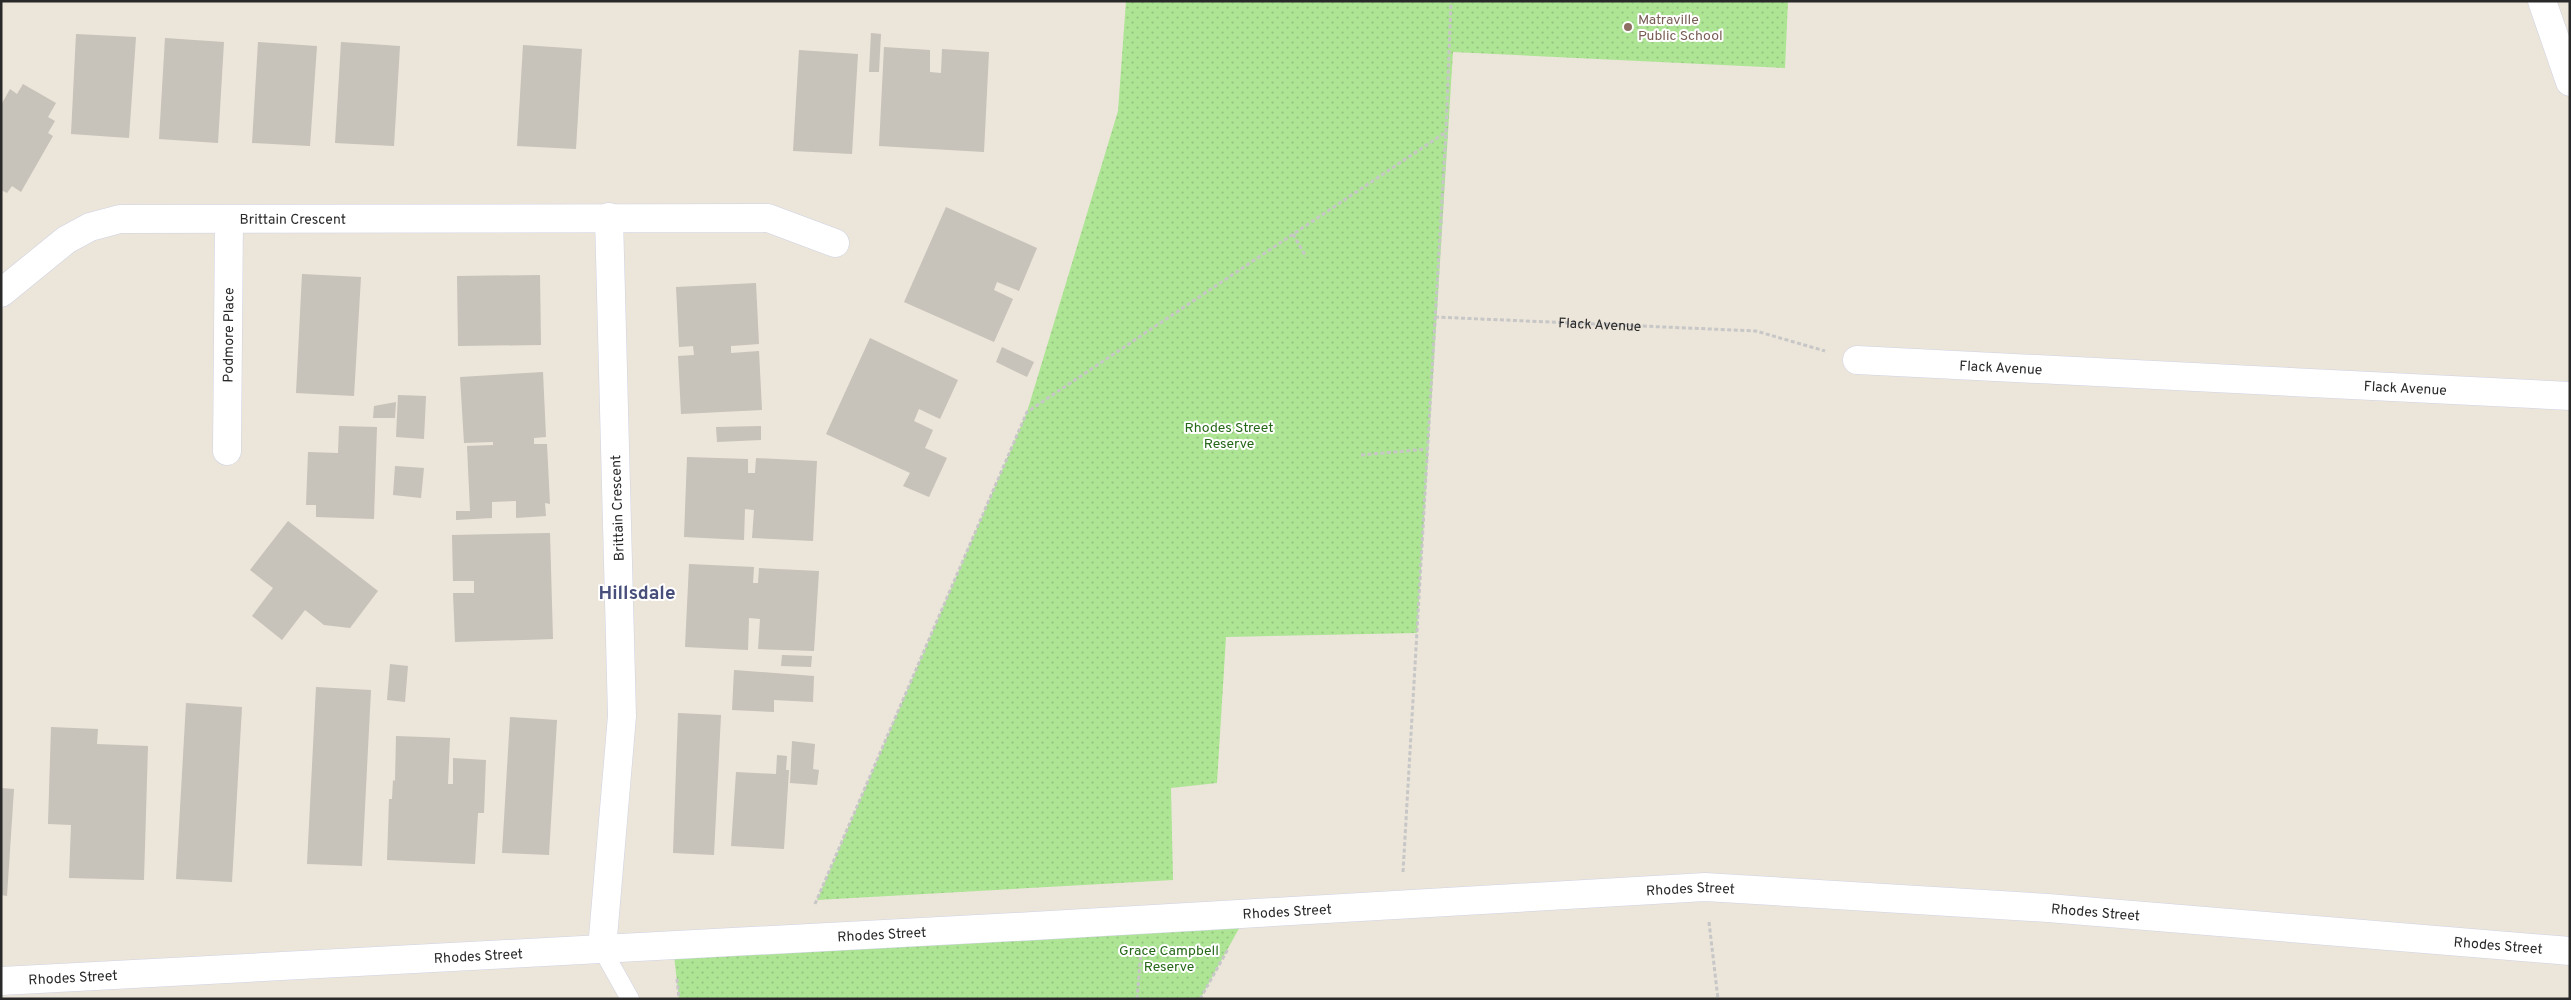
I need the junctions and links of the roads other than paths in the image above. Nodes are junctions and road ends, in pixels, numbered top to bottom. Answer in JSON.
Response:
{"nodes":[{"id":1,"x":2534,"y":1,"type":"edge"},
{"id":2,"x":2542,"y":2,"type":"edge"},
{"id":3,"x":2570,"y":82,"type":"edge"},
{"id":4,"x":609,"y":217,"type":"junction"},
{"id":5,"x":229,"y":220,"type":"junction"},
{"id":6,"x":835,"y":243,"type":"dead end"},
{"id":7,"x":1,"y":293,"type":"edge"},
{"id":8,"x":1857,"y":360,"type":"road end"},
{"id":9,"x":2570,"y":396,"type":"edge"},
{"id":10,"x":227,"y":451,"type":"dead end"},
{"id":11,"x":602,"y":949,"type":"junction"},
{"id":12,"x":2570,"y":952,"type":"edge"},
{"id":13,"x":1,"y":981,"type":"edge"},
{"id":14,"x":630,"y":999,"type":"edge"}],
"edges":[{"from":1,"to":2,"type":"lane"},
{"from":2,"to":3,"type":"street"},
{"from":4,"to":5,"type":"street","name":"Brittain Crescent"},
{"from":4,"to":6,"type":"street","name":"Brittain Crescent"},
{"from":4,"to":11,"type":"street","name":"Brittain Crescent"},
{"from":5,"to":7,"type":"street","name":"Brittain Crescent"},
{"from":5,"to":10,"type":"street","name":"Podmore Place"},
{"from":8,"to":9,"type":"street","name":"Flack Avenue"},
{"from":11,"to":12,"type":"street","name":"Rhodes Street"},
{"from":11,"to":13,"type":"street","name":"Rhodes Street"},
{"from":11,"to":14,"type":"lane"}]}
